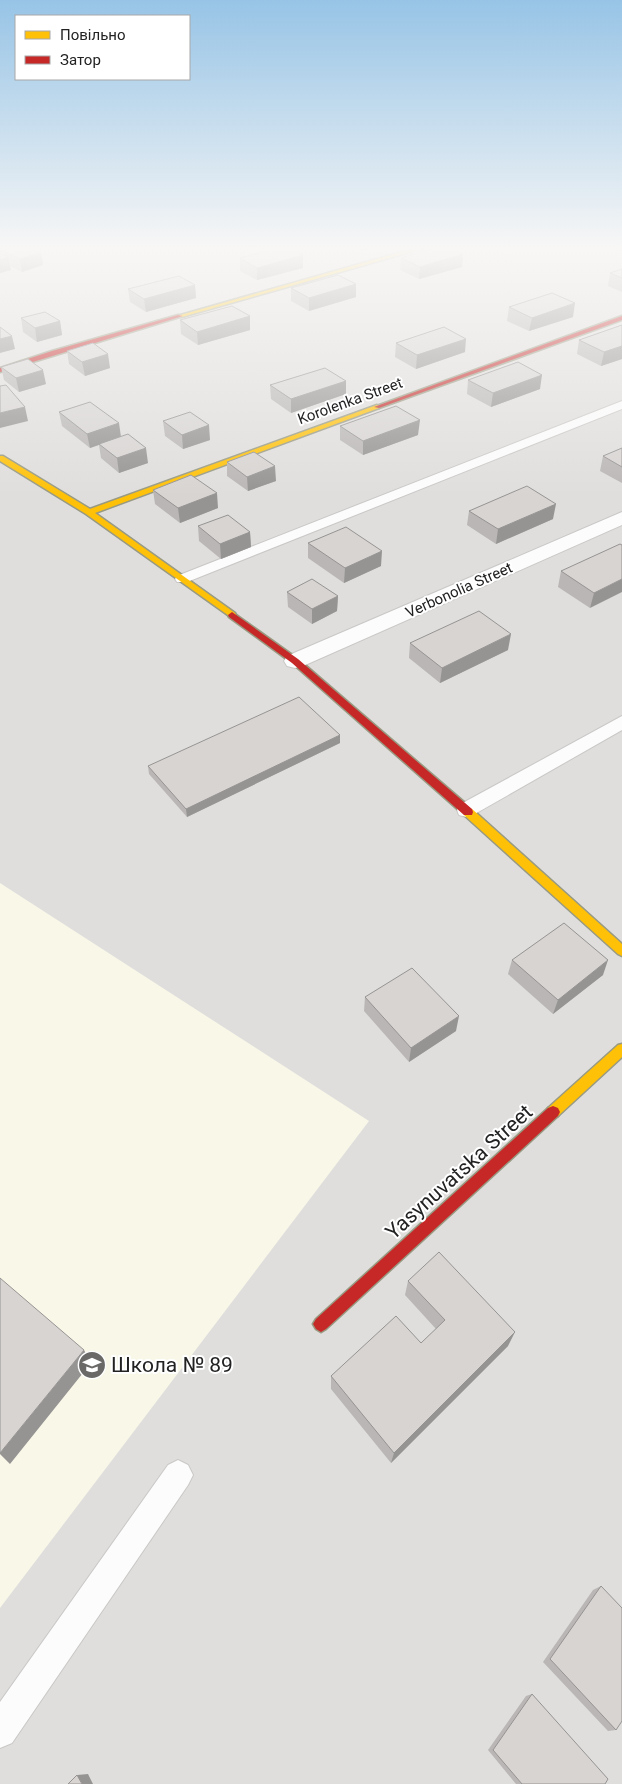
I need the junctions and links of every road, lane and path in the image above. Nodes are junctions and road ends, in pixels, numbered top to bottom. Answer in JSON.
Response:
{"nodes":[{"id":1,"x":134,"y":329,"type":"edge"},
{"id":2,"x":591,"y":329,"type":"edge"},
{"id":3,"x":0,"y":370,"type":"edge"},
{"id":4,"x":622,"y":404,"type":"edge"},
{"id":5,"x":0,"y":458,"type":"edge"},
{"id":6,"x":89,"y":512,"type":"junction"},
{"id":7,"x":622,"y":518,"type":"edge"},
{"id":8,"x":182,"y":579,"type":"junction"},
{"id":9,"x":295,"y":661,"type":"junction"},
{"id":10,"x":622,"y":722,"type":"edge"},
{"id":11,"x":466,"y":810,"type":"junction"},
{"id":12,"x":622,"y":951,"type":"edge"},
{"id":13,"x":622,"y":1048,"type":"edge"},
{"id":14,"x":321,"y":1324,"type":"dead end"},
{"id":15,"x":178,"y":1475,"type":"dead end"},
{"id":16,"x":0,"y":1731,"type":"edge"}],
"edges":[{"from":1,"to":3,"type":"street"},
{"from":2,"to":6,"type":"street","name":"Korolenka Street"},
{"from":4,"to":8,"type":"lane"},
{"from":5,"to":6,"type":"street"},
{"from":6,"to":8,"type":"street"},
{"from":7,"to":9,"type":"street","name":"Verbonolia Street"},
{"from":8,"to":9,"type":"street"},
{"from":9,"to":11,"type":"street"},
{"from":10,"to":11,"type":"lane"},
{"from":11,"to":12,"type":"street"},
{"from":13,"to":14,"type":"street","name":"Yasynuvatska Street"},
{"from":15,"to":16,"type":"lane"}]}
